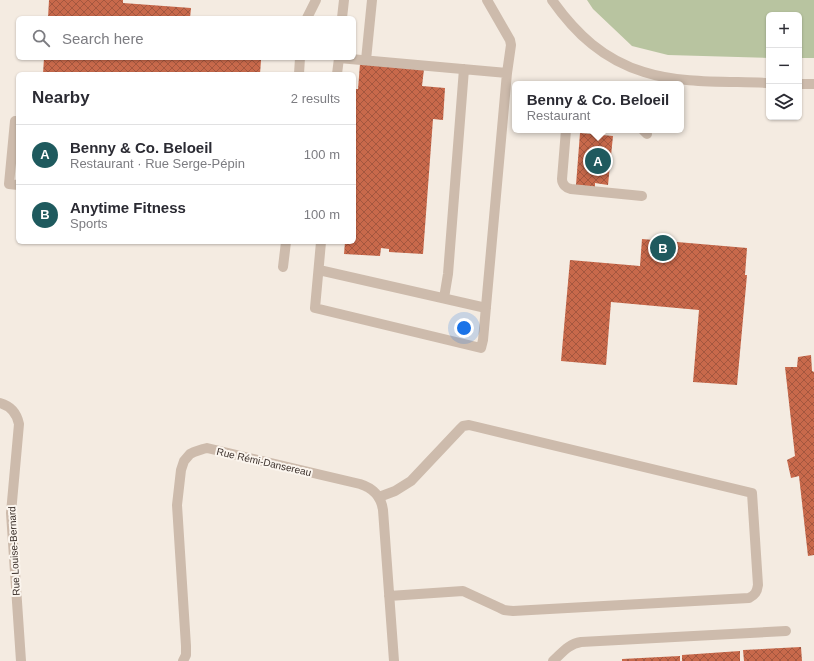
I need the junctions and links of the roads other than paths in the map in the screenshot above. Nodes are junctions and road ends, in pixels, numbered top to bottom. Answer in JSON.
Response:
{"nodes":[{"id":1,"x":316,"y":0,"type":"edge"},
{"id":2,"x":344,"y":0,"type":"edge"},
{"id":3,"x":372,"y":0,"type":"edge"},
{"id":4,"x":487,"y":0,"type":"edge"},
{"id":5,"x":552,"y":0,"type":"edge"},
{"id":6,"x":308,"y":16,"type":"edge"},
{"id":7,"x":342,"y":16,"type":"edge"},
{"id":8,"x":356,"y":59,"type":"edge"},
{"id":9,"x":300,"y":60,"type":"edge"},
{"id":10,"x":339,"y":60,"type":"edge"},
{"id":11,"x":366,"y":60,"type":"junction"},
{"id":12,"x":464,"y":69,"type":"junction"},
{"id":13,"x":299,"y":72,"type":"edge"},
{"id":14,"x":337,"y":72,"type":"edge"},
{"id":15,"x":508,"y":73,"type":"junction"},
{"id":16,"x":766,"y":83,"type":"edge"},
{"id":17,"x":802,"y":84,"type":"edge"},
{"id":18,"x":814,"y":84,"type":"edge"},
{"id":19,"x":15,"y":121,"type":"dead end"},
{"id":20,"x":566,"y":133,"type":"edge"},
{"id":21,"x":16,"y":185,"type":"edge"},
{"id":22,"x":642,"y":196,"type":"dead end"},
{"id":23,"x":286,"y":244,"type":"edge"},
{"id":24,"x":321,"y":244,"type":"edge"},
{"id":25,"x":283,"y":267,"type":"dead end"},
{"id":26,"x":319,"y":270,"type":"junction"},
{"id":27,"x":444,"y":298,"type":"junction"},
{"id":28,"x":486,"y":308,"type":"junction"},
{"id":29,"x":0,"y":403,"type":"edge"},
{"id":30,"x":379,"y":497,"type":"junction"},
{"id":31,"x":389,"y":596,"type":"junction"},
{"id":32,"x":786,"y":631,"type":"dead end"},
{"id":33,"x":21,"y":661,"type":"edge"},
{"id":34,"x":183,"y":661,"type":"edge"},
{"id":35,"x":394,"y":661,"type":"edge"},
{"id":36,"x":554,"y":661,"type":"edge"}],
"edges":[{"from":1,"to":6,"type":"street"},
{"from":2,"to":7,"type":"street"},
{"from":3,"to":11,"type":"street"},
{"from":4,"to":15,"type":"street"},
{"from":5,"to":16,"type":"street"},
{"from":8,"to":11,"type":"street"},
{"from":9,"to":13,"type":"street"},
{"from":10,"to":14,"type":"street"},
{"from":11,"to":12,"type":"street"},
{"from":12,"to":15,"type":"street"},
{"from":12,"to":27,"type":"street"},
{"from":15,"to":28,"type":"street"},
{"from":17,"to":18,"type":"street"},
{"from":19,"to":21,"type":"street"},
{"from":20,"to":22,"type":"street"},
{"from":23,"to":25,"type":"street"},
{"from":24,"to":26,"type":"street"},
{"from":26,"to":27,"type":"street"},
{"from":26,"to":28,"type":"street"},
{"from":27,"to":28,"type":"street"},
{"from":29,"to":33,"type":"street","name":"Rue Louise-Bernard"},
{"from":30,"to":31,"type":"street"},
{"from":30,"to":31,"type":"street"},
{"from":30,"to":34,"type":"street","name":"Rue Rémi-Dansereau"},
{"from":31,"to":35,"type":"street"},
{"from":32,"to":36,"type":"street"}]}
